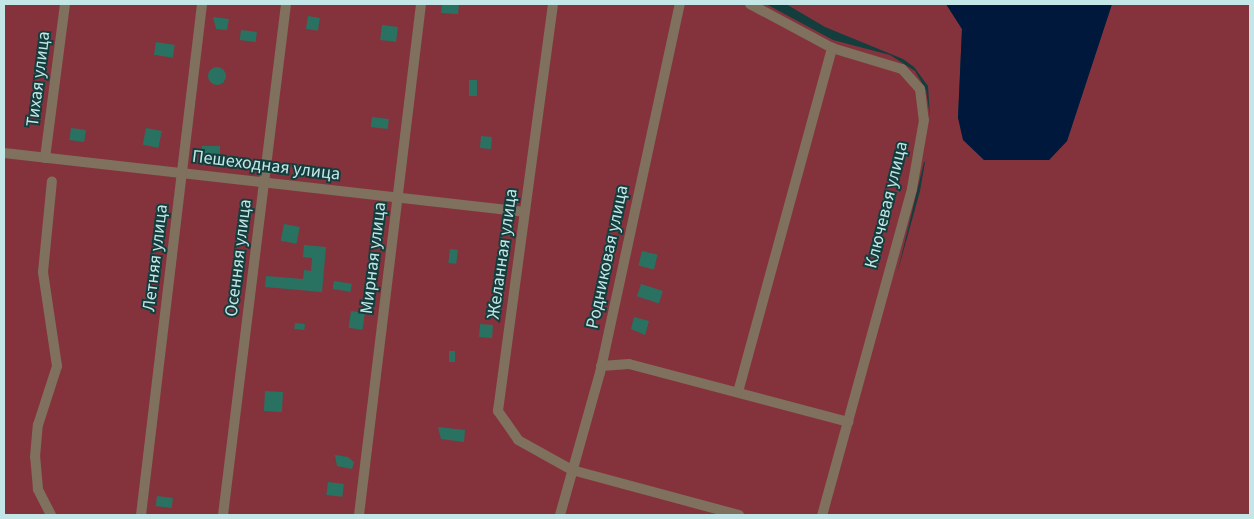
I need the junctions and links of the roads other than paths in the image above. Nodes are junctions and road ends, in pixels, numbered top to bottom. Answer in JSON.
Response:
{"nodes":[{"id":1,"x":65,"y":4,"type":"edge"},
{"id":2,"x":202,"y":4,"type":"edge"},
{"id":3,"x":286,"y":4,"type":"edge"},
{"id":4,"x":421,"y":4,"type":"edge"},
{"id":5,"x":554,"y":4,"type":"edge"},
{"id":6,"x":680,"y":4,"type":"edge"},
{"id":7,"x":750,"y":4,"type":"edge"},
{"id":8,"x":832,"y":48,"type":"junction"},
{"id":9,"x":4,"y":153,"type":"edge"},
{"id":10,"x":45,"y":158,"type":"junction"},
{"id":11,"x":182,"y":173,"type":"junction"},
{"id":12,"x":52,"y":181,"type":"dead end"},
{"id":13,"x":264,"y":183,"type":"junction"},
{"id":14,"x":397,"y":198,"type":"junction"},
{"id":15,"x":525,"y":212,"type":"junction"},
{"id":16,"x":601,"y":366,"type":"junction"},
{"id":17,"x":738,"y":392,"type":"junction"},
{"id":18,"x":848,"y":422,"type":"junction"},
{"id":19,"x":572,"y":470,"type":"junction"},
{"id":20,"x":51,"y":515,"type":"edge"},
{"id":21,"x":141,"y":515,"type":"edge"},
{"id":22,"x":223,"y":515,"type":"edge"},
{"id":23,"x":359,"y":515,"type":"edge"},
{"id":24,"x":560,"y":515,"type":"edge"},
{"id":25,"x":739,"y":515,"type":"edge"},
{"id":26,"x":822,"y":515,"type":"edge"}],
"edges":[{"from":1,"to":10,"type":"street","name":"Тихая улица"},
{"from":2,"to":11,"type":"street","name":"Летняя улица"},
{"from":3,"to":13,"type":"street","name":"Осенняя улица"},
{"from":4,"to":14,"type":"street","name":"Мирная улица"},
{"from":5,"to":15,"type":"street","name":"Желанная улица"},
{"from":6,"to":16,"type":"street","name":"Родниковая улица"},
{"from":7,"to":8,"type":"street","name":"Ключевая улица"},
{"from":8,"to":17,"type":"street"},
{"from":8,"to":18,"type":"street","name":"Ключевая улица"},
{"from":9,"to":10,"type":"street","name":"Пешеходная улица"},
{"from":10,"to":11,"type":"street","name":"Пешеходная улица"},
{"from":11,"to":13,"type":"street","name":"Пешеходная улица"},
{"from":11,"to":21,"type":"street","name":"Летняя улица"},
{"from":12,"to":20,"type":"street"},
{"from":13,"to":14,"type":"street","name":"Пешеходная улица"},
{"from":13,"to":22,"type":"street","name":"Осенняя улица"},
{"from":14,"to":15,"type":"street","name":"Пешеходная улица"},
{"from":14,"to":23,"type":"street","name":"Мирная улица"},
{"from":15,"to":19,"type":"street","name":"Желанная улица"},
{"from":16,"to":17,"type":"street"},
{"from":16,"to":19,"type":"street","name":"Родниковая улица"},
{"from":17,"to":18,"type":"street"},
{"from":18,"to":26,"type":"street","name":"Ключевая улица"},
{"from":19,"to":24,"type":"street","name":"Родниковая улица"},
{"from":19,"to":25,"type":"street","name":"Желанная улица"}]}
